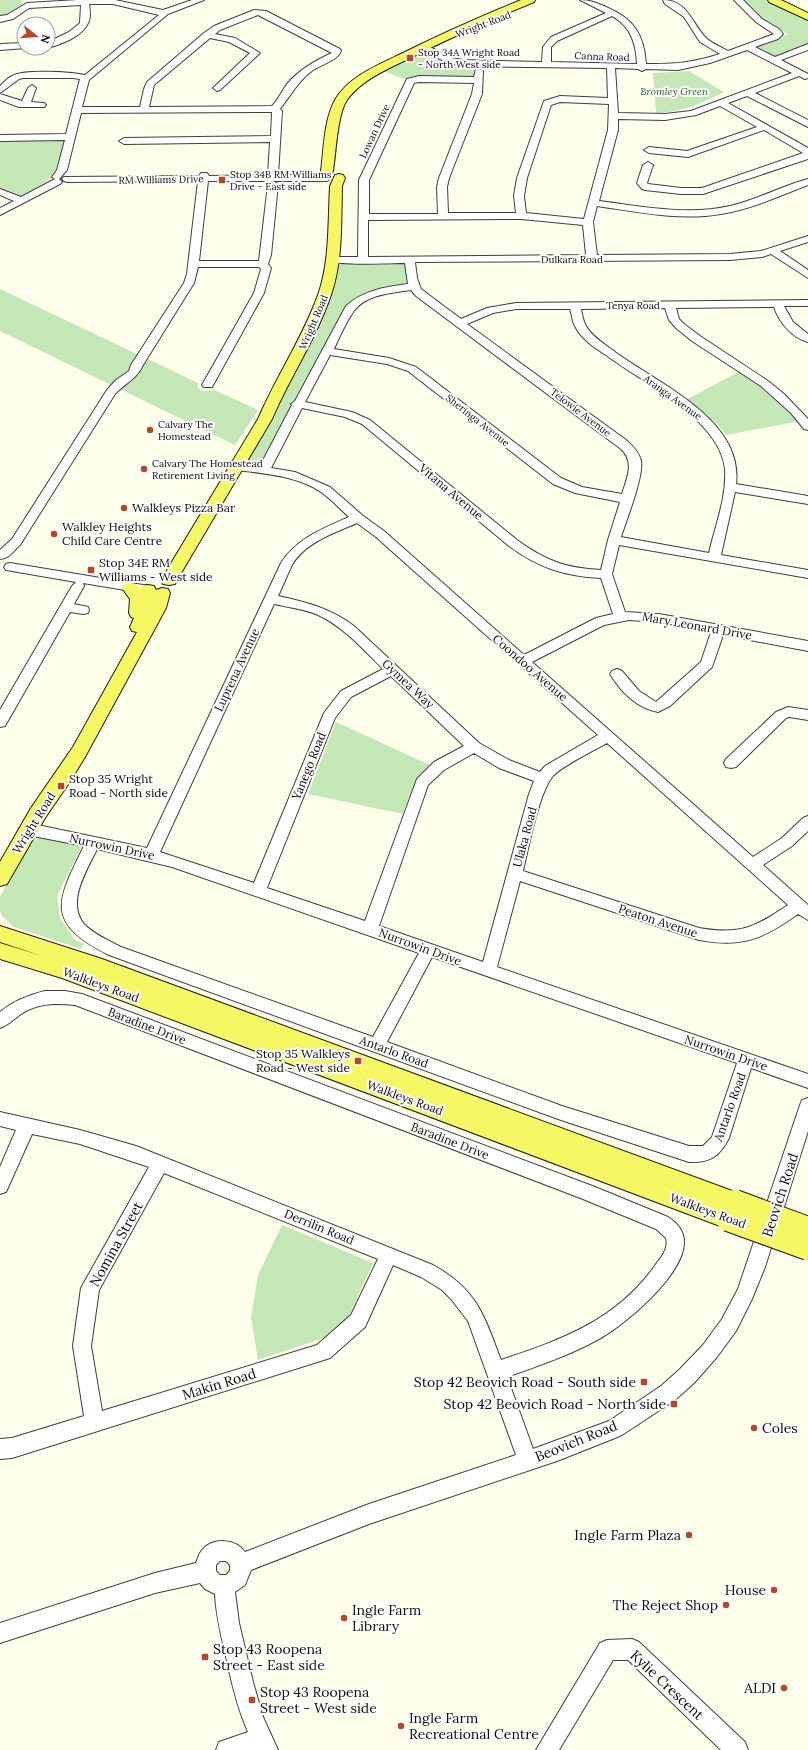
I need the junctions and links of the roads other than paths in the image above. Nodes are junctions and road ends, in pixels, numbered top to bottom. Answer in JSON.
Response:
{"nodes":[{"id":1,"x":200,"y":0,"type":"edge"},
{"id":2,"x":530,"y":0,"type":"edge"},
{"id":3,"x":544,"y":0,"type":"edge"},
{"id":4,"x":667,"y":0,"type":"edge"},
{"id":5,"x":738,"y":0,"type":"edge"},
{"id":6,"x":773,"y":0,"type":"edge"},
{"id":7,"x":588,"y":1,"type":"edge"},
{"id":8,"x":85,"y":2,"type":"junction"},
{"id":9,"x":164,"y":13,"type":"junction"},
{"id":10,"x":613,"y":13,"type":"junction"},
{"id":11,"x":808,"y":17,"type":"edge"},
{"id":12,"x":0,"y":19,"type":"edge"},
{"id":13,"x":207,"y":35,"type":"junction"},
{"id":14,"x":444,"y":38,"type":"junction"},
{"id":15,"x":56,"y":42,"type":"edge"},
{"id":16,"x":16,"y":46,"type":"edge"},
{"id":17,"x":0,"y":47,"type":"edge"},
{"id":18,"x":423,"y":47,"type":"junction"},
{"id":19,"x":749,"y":47,"type":"junction"},
{"id":20,"x":808,"y":47,"type":"edge"},
{"id":21,"x":727,"y":54,"type":"junction"},
{"id":22,"x":774,"y":60,"type":"junction"},
{"id":23,"x":479,"y":64,"type":"junction"},
{"id":24,"x":546,"y":65,"type":"junction"},
{"id":25,"x":611,"y":67,"type":"junction"},
{"id":26,"x":642,"y":68,"type":"junction"},
{"id":27,"x":804,"y":76,"type":"edge"},
{"id":28,"x":87,"y":78,"type":"junction"},
{"id":29,"x":478,"y":80,"type":"junction"},
{"id":30,"x":32,"y":88,"type":"dead end"},
{"id":31,"x":217,"y":88,"type":"dead end"},
{"id":32,"x":0,"y":90,"type":"edge"},
{"id":33,"x":749,"y":93,"type":"junction"},
{"id":34,"x":0,"y":97,"type":"edge"},
{"id":35,"x":612,"y":101,"type":"junction"},
{"id":36,"x":721,"y":103,"type":"junction"},
{"id":37,"x":25,"y":104,"type":"junction"},
{"id":38,"x":41,"y":105,"type":"dead end"},
{"id":39,"x":144,"y":109,"type":"junction"},
{"id":40,"x":275,"y":109,"type":"junction"},
{"id":41,"x":77,"y":110,"type":"junction"},
{"id":42,"x":614,"y":116,"type":"junction"},
{"id":43,"x":808,"y":124,"type":"edge"},
{"id":44,"x":765,"y":128,"type":"junction"},
{"id":45,"x":70,"y":137,"type":"junction"},
{"id":46,"x":0,"y":138,"type":"edge"},
{"id":47,"x":275,"y":139,"type":"junction"},
{"id":48,"x":124,"y":141,"type":"dead end"},
{"id":49,"x":808,"y":153,"type":"edge"},
{"id":50,"x":649,"y":157,"type":"junction"},
{"id":51,"x":635,"y":168,"type":"dead end"},
{"id":52,"x":330,"y":175,"type":"junction"},
{"id":53,"x":61,"y":177,"type":"junction"},
{"id":54,"x":204,"y":177,"type":"junction"},
{"id":55,"x":808,"y":182,"type":"edge"},
{"id":56,"x":275,"y":184,"type":"junction"},
{"id":57,"x":645,"y":187,"type":"junction"},
{"id":58,"x":633,"y":190,"type":"dead end"},
{"id":59,"x":0,"y":192,"type":"edge"},
{"id":60,"x":20,"y":200,"type":"junction"},
{"id":61,"x":593,"y":203,"type":"junction"},
{"id":62,"x":0,"y":212,"type":"edge"},
{"id":63,"x":363,"y":216,"type":"junction"},
{"id":64,"x":443,"y":216,"type":"junction"},
{"id":65,"x":521,"y":216,"type":"junction"},
{"id":66,"x":588,"y":222,"type":"junction"},
{"id":67,"x":808,"y":239,"type":"edge"},
{"id":68,"x":773,"y":251,"type":"junction"},
{"id":69,"x":592,"y":259,"type":"junction"},
{"id":70,"x":333,"y":260,"type":"junction"},
{"id":71,"x":363,"y":260,"type":"junction"},
{"id":72,"x":410,"y":260,"type":"junction"},
{"id":73,"x":193,"y":264,"type":"junction"},
{"id":74,"x":262,"y":264,"type":"junction"},
{"id":75,"x":808,"y":275,"type":"edge"},
{"id":76,"x":413,"y":286,"type":"junction"},
{"id":77,"x":808,"y":303,"type":"edge"},
{"id":78,"x":778,"y":304,"type":"junction"},
{"id":79,"x":670,"y":305,"type":"junction"},
{"id":80,"x":575,"y":306,"type":"junction"},
{"id":81,"x":460,"y":322,"type":"junction"},
{"id":82,"x":808,"y":339,"type":"edge"},
{"id":83,"x":326,"y":351,"type":"junction"},
{"id":84,"x":208,"y":385,"type":"dead end"},
{"id":85,"x":297,"y":404,"type":"junction"},
{"id":86,"x":808,"y":427,"type":"edge"},
{"id":87,"x":233,"y":465,"type":"junction"},
{"id":88,"x":263,"y":471,"type":"junction"},
{"id":89,"x":730,"y":487,"type":"junction"},
{"id":90,"x":626,"y":499,"type":"junction"},
{"id":91,"x":808,"y":500,"type":"edge"},
{"id":92,"x":358,"y":518,"type":"junction"},
{"id":93,"x":614,"y":540,"type":"junction"},
{"id":94,"x":714,"y":557,"type":"junction"},
{"id":95,"x":5,"y":563,"type":"edge"},
{"id":96,"x":606,"y":574,"type":"junction"},
{"id":97,"x":808,"y":574,"type":"edge"},
{"id":98,"x":78,"y":586,"type":"dead end"},
{"id":99,"x":155,"y":586,"type":"junction"},
{"id":100,"x":130,"y":588,"type":"junction"},
{"id":101,"x":270,"y":599,"type":"junction"},
{"id":102,"x":66,"y":607,"type":"junction"},
{"id":103,"x":83,"y":610,"type":"dead end"},
{"id":104,"x":620,"y":616,"type":"junction"},
{"id":105,"x":718,"y":630,"type":"junction"},
{"id":106,"x":130,"y":643,"type":"junction"},
{"id":107,"x":808,"y":646,"type":"edge"},
{"id":108,"x":523,"y":661,"type":"junction"},
{"id":109,"x":392,"y":670,"type":"junction"},
{"id":110,"x":617,"y":674,"type":"dead end"},
{"id":111,"x":119,"y":678,"type":"junction"},
{"id":112,"x":808,"y":715,"type":"edge"},
{"id":113,"x":0,"y":722,"type":"edge"},
{"id":114,"x":608,"y":736,"type":"junction"},
{"id":115,"x":474,"y":747,"type":"junction"},
{"id":116,"x":731,"y":763,"type":"dead end"},
{"id":117,"x":69,"y":768,"type":"junction"},
{"id":118,"x":542,"y":779,"type":"junction"},
{"id":119,"x":808,"y":822,"type":"edge"},
{"id":120,"x":28,"y":829,"type":"junction"},
{"id":121,"x":93,"y":843,"type":"junction"},
{"id":122,"x":151,"y":855,"type":"junction"},
{"id":123,"x":0,"y":859,"type":"edge"},
{"id":124,"x":752,"y":865,"type":"junction"},
{"id":125,"x":515,"y":874,"type":"junction"},
{"id":126,"x":0,"y":879,"type":"edge"},
{"id":127,"x":258,"y":890,"type":"junction"},
{"id":128,"x":803,"y":910,"type":"edge"},
{"id":129,"x":370,"y":929,"type":"junction"},
{"id":130,"x":2,"y":943,"type":"edge"},
{"id":131,"x":428,"y":950,"type":"junction"},
{"id":132,"x":488,"y":971,"type":"junction"},
{"id":133,"x":0,"y":1021,"type":"edge"},
{"id":134,"x":377,"y":1045,"type":"junction"},
{"id":135,"x":746,"y":1060,"type":"junction"},
{"id":136,"x":808,"y":1081,"type":"edge"},
{"id":137,"x":808,"y":1105,"type":"edge"},
{"id":138,"x":0,"y":1119,"type":"edge"},
{"id":139,"x":27,"y":1125,"type":"junction"},
{"id":140,"x":804,"y":1134,"type":"edge"},
{"id":141,"x":160,"y":1164,"type":"junction"},
{"id":142,"x":0,"y":1186,"type":"edge"},
{"id":143,"x":731,"y":1210,"type":"junction"},
{"id":144,"x":808,"y":1229,"type":"edge"},
{"id":145,"x":808,"y":1248,"type":"edge"},
{"id":146,"x":389,"y":1255,"type":"junction"},
{"id":147,"x":496,"y":1371,"type":"junction"},
{"id":148,"x":94,"y":1422,"type":"junction"},
{"id":149,"x":0,"y":1449,"type":"edge"},
{"id":150,"x":528,"y":1461,"type":"junction"},
{"id":151,"x":240,"y":1564,"type":"junction"},
{"id":152,"x":206,"y":1571,"type":"junction"},
{"id":153,"x":225,"y":1586,"type":"junction"},
{"id":154,"x":0,"y":1634,"type":"edge"},
{"id":155,"x":264,"y":1744,"type":"edge"},
{"id":156,"x":227,"y":1750,"type":"edge"},
{"id":157,"x":547,"y":1750,"type":"edge"},
{"id":158,"x":737,"y":1750,"type":"edge"}],
"edges":[{"from":1,"to":9,"type":"street"},
{"from":2,"to":14,"type":"main road","name":"Wright Road"},
{"from":3,"to":14,"type":"main road","name":"Wright Road"},
{"from":4,"to":21,"type":"street"},
{"from":5,"to":19,"type":"street","name":"Canna Road"},
{"from":6,"to":11,"type":"main road"},
{"from":7,"to":10,"type":"street"},
{"from":8,"to":9,"type":"street"},
{"from":8,"to":12,"type":"street"},
{"from":8,"to":15,"type":"street"},
{"from":9,"to":28,"type":"street"},
{"from":10,"to":24,"type":"street"},
{"from":10,"to":26,"type":"street"},
{"from":13,"to":31,"type":"street"},
{"from":13,"to":39,"type":"street"},
{"from":13,"to":40,"type":"street"},
{"from":14,"to":18,"type":"main road","name":"Wright Road"},
{"from":16,"to":17,"type":"street"},
{"from":18,"to":23,"type":"street","name":"Canna Road"},
{"from":18,"to":52,"type":"main road","name":"Wright Road"},
{"from":19,"to":21,"type":"street","name":"Canna Road"},
{"from":19,"to":22,"type":"street"},
{"from":20,"to":22,"type":"street"},
{"from":21,"to":26,"type":"street","name":"Canna Road"},
{"from":22,"to":27,"type":"street"},
{"from":23,"to":24,"type":"street","name":"Canna Road"},
{"from":23,"to":29,"type":"street"},
{"from":24,"to":25,"type":"street","name":"Canna Road"},
{"from":25,"to":26,"type":"street","name":"Canna Road"},
{"from":25,"to":35,"type":"street"},
{"from":27,"to":33,"type":"street"},
{"from":28,"to":32,"type":"street"},
{"from":28,"to":41,"type":"street"},
{"from":29,"to":63,"type":"street","name":"Lowan Drive"},
{"from":29,"to":64,"type":"street"},
{"from":30,"to":37,"type":"street"},
{"from":33,"to":36,"type":"street"},
{"from":33,"to":43,"type":"street"},
{"from":34,"to":37,"type":"street"},
{"from":35,"to":42,"type":"street"},
{"from":35,"to":65,"type":"street"},
{"from":36,"to":42,"type":"street"},
{"from":36,"to":44,"type":"street"},
{"from":37,"to":38,"type":"street"},
{"from":39,"to":40,"type":"street"},
{"from":39,"to":41,"type":"street"},
{"from":40,"to":47,"type":"street"},
{"from":41,"to":45,"type":"street"},
{"from":42,"to":61,"type":"street"},
{"from":44,"to":49,"type":"street"},
{"from":44,"to":50,"type":"street"},
{"from":45,"to":46,"type":"street"},
{"from":45,"to":53,"type":"street"},
{"from":47,"to":48,"type":"street"},
{"from":47,"to":56,"type":"street"},
{"from":49,"to":57,"type":"street"},
{"from":50,"to":51,"type":"street"},
{"from":50,"to":57,"type":"street"},
{"from":52,"to":56,"type":"street","name":"RM Williams Drive"},
{"from":52,"to":70,"type":"main road","name":"Wright Road"},
{"from":53,"to":54,"type":"street","name":"RM Williams Drive"},
{"from":53,"to":60,"type":"street","name":"RM Williams Drive"},
{"from":54,"to":56,"type":"street","name":"RM Williams Drive"},
{"from":54,"to":73,"type":"street"},
{"from":55,"to":61,"type":"street"},
{"from":56,"to":74,"type":"street"},
{"from":57,"to":58,"type":"street"},
{"from":59,"to":60,"type":"street"},
{"from":60,"to":62,"type":"street","name":"RM Williams Drive"},
{"from":61,"to":66,"type":"street"},
{"from":63,"to":64,"type":"street"},
{"from":63,"to":71,"type":"street","name":"Lowan Drive"},
{"from":64,"to":65,"type":"street"},
{"from":65,"to":66,"type":"street"},
{"from":66,"to":69,"type":"street"},
{"from":67,"to":68,"type":"street","name":"Dulkara Road"},
{"from":68,"to":69,"type":"street","name":"Dulkara Road"},
{"from":68,"to":75,"type":"street"},
{"from":69,"to":72,"type":"street","name":"Dulkara Road"},
{"from":70,"to":71,"type":"street","name":"Dulkara Road"},
{"from":70,"to":87,"type":"main road","name":"Wright Road"},
{"from":71,"to":72,"type":"street","name":"Dulkara Road"},
{"from":72,"to":76,"type":"street"},
{"from":73,"to":74,"type":"street"},
{"from":73,"to":95,"type":"street"},
{"from":74,"to":84,"type":"street"},
{"from":76,"to":81,"type":"street","name":"Telowie Avenue"},
{"from":76,"to":83,"type":"street"},
{"from":77,"to":78,"type":"street","name":"Tenya Road"},
{"from":78,"to":79,"type":"street","name":"Tenya Road"},
{"from":78,"to":82,"type":"street"},
{"from":79,"to":80,"type":"street","name":"Tenya Road"},
{"from":79,"to":86,"type":"street"},
{"from":80,"to":81,"type":"street","name":"Tenya Road"},
{"from":80,"to":89,"type":"street","name":"Aranga Avenue"},
{"from":81,"to":90,"type":"street","name":"Telowie Avenue"},
{"from":83,"to":85,"type":"street"},
{"from":83,"to":90,"type":"street","name":"Sheringa Avenue"},
{"from":85,"to":88,"type":"street"},
{"from":85,"to":96,"type":"street","name":"Vitana Avenue"},
{"from":87,"to":88,"type":"street","name":"Coondoo Avenue"},
{"from":87,"to":99,"type":"main road","name":"Wright Road"},
{"from":88,"to":92,"type":"street","name":"Coondoo Avenue"},
{"from":89,"to":91,"type":"street"},
{"from":89,"to":94,"type":"street","name":"Aranga Avenue"},
{"from":90,"to":93,"type":"street","name":"Telowie Avenue"},
{"from":92,"to":101,"type":"street","name":"Luprena Avenue"},
{"from":92,"to":108,"type":"street","name":"Coondoo Avenue"},
{"from":93,"to":94,"type":"street"},
{"from":93,"to":96,"type":"street","name":"Telowie Avenue"},
{"from":94,"to":97,"type":"street"},
{"from":95,"to":99,"type":"street"},
{"from":95,"to":100,"type":"street"},
{"from":96,"to":104,"type":"street"},
{"from":98,"to":102,"type":"street"},
{"from":99,"to":100,"type":"street"},
{"from":99,"to":106,"type":"main road","name":"Wright Road"},
{"from":99,"to":111,"type":"main road","name":"Wright Road"},
{"from":100,"to":106,"type":"main road"},
{"from":101,"to":109,"type":"street","name":"Gymea Way"},
{"from":101,"to":122,"type":"street","name":"Luprena Avenue"},
{"from":102,"to":103,"type":"street"},
{"from":102,"to":113,"type":"street"},
{"from":104,"to":105,"type":"street","name":"Mary Leonard Drive"},
{"from":104,"to":108,"type":"street","name":"Mary Leonard Drive"},
{"from":105,"to":107,"type":"street","name":"Mary Leonard Drive"},
{"from":105,"to":110,"type":"street"},
{"from":106,"to":111,"type":"main road","name":"Wright Road"},
{"from":108,"to":114,"type":"street","name":"Coondoo Avenue"},
{"from":109,"to":115,"type":"street","name":"Gymea Way"},
{"from":109,"to":127,"type":"street","name":"Yanego Road"},
{"from":111,"to":117,"type":"main road","name":"Wright Road"},
{"from":112,"to":116,"type":"street"},
{"from":114,"to":118,"type":"street","name":"Ulaka Road"},
{"from":114,"to":124,"type":"street","name":"Coondoo Avenue"},
{"from":115,"to":118,"type":"street","name":"Gymea Way"},
{"from":115,"to":129,"type":"street"},
{"from":117,"to":120,"type":"main road","name":"Wright Road"},
{"from":117,"to":123,"type":"main road","name":"Wright Road"},
{"from":118,"to":125,"type":"street","name":"Ulaka Road"},
{"from":119,"to":124,"type":"street"},
{"from":120,"to":121,"type":"street","name":"Nurrowin Drive"},
{"from":120,"to":126,"type":"main road","name":"Wright Road"},
{"from":121,"to":122,"type":"street","name":"Nurrowin Drive"},
{"from":121,"to":134,"type":"street","name":"Antarlo Road"},
{"from":122,"to":127,"type":"street","name":"Nurrowin Drive"},
{"from":124,"to":128,"type":"street","name":"Coondoo Avenue"},
{"from":125,"to":128,"type":"street","name":"Peaton Avenue"},
{"from":125,"to":132,"type":"street","name":"Ulaka Road"},
{"from":127,"to":129,"type":"street","name":"Nurrowin Drive"},
{"from":129,"to":131,"type":"street","name":"Nurrowin Drive"},
{"from":130,"to":143,"type":"main road","name":"Walkleys Road"},
{"from":131,"to":132,"type":"street","name":"Nurrowin Drive"},
{"from":131,"to":134,"type":"street"},
{"from":132,"to":135,"type":"street","name":"Nurrowin Drive"},
{"from":133,"to":147,"type":"street","name":"Baradine Drive"},
{"from":134,"to":135,"type":"street","name":"Antarlo Road"},
{"from":135,"to":136,"type":"street","name":"Nurrowin Drive"},
{"from":137,"to":140,"type":"street","name":"Beovich Road"},
{"from":138,"to":139,"type":"street","name":"Derrilin Road"},
{"from":139,"to":141,"type":"street","name":"Derrilin Road"},
{"from":139,"to":142,"type":"street"},
{"from":140,"to":150,"type":"street","name":"Beovich Road"},
{"from":141,"to":146,"type":"street","name":"Derrilin Road"},
{"from":141,"to":148,"type":"street","name":"Nomina Street"},
{"from":143,"to":144,"type":"main road","name":"Walkleys Road","bridge":true},
{"from":143,"to":145,"type":"main road","name":"Walkleys Road","bridge":true},
{"from":146,"to":147,"type":"street","name":"Derrilin Road"},
{"from":146,"to":148,"type":"street","name":"Makin Road"},
{"from":147,"to":150,"type":"street","name":"Derrilin Road"},
{"from":148,"to":149,"type":"street","name":"Makin Road"},
{"from":150,"to":151,"type":"street","name":"Beovich Road"},
{"from":151,"to":152,"type":"street"},
{"from":151,"to":153,"type":"street"},
{"from":152,"to":153,"type":"street"},
{"from":152,"to":154,"type":"street"},
{"from":153,"to":155,"type":"street"},
{"from":155,"to":156,"type":"street"},
{"from":157,"to":158,"type":"street","name":"Kylie Crescent"}]}
